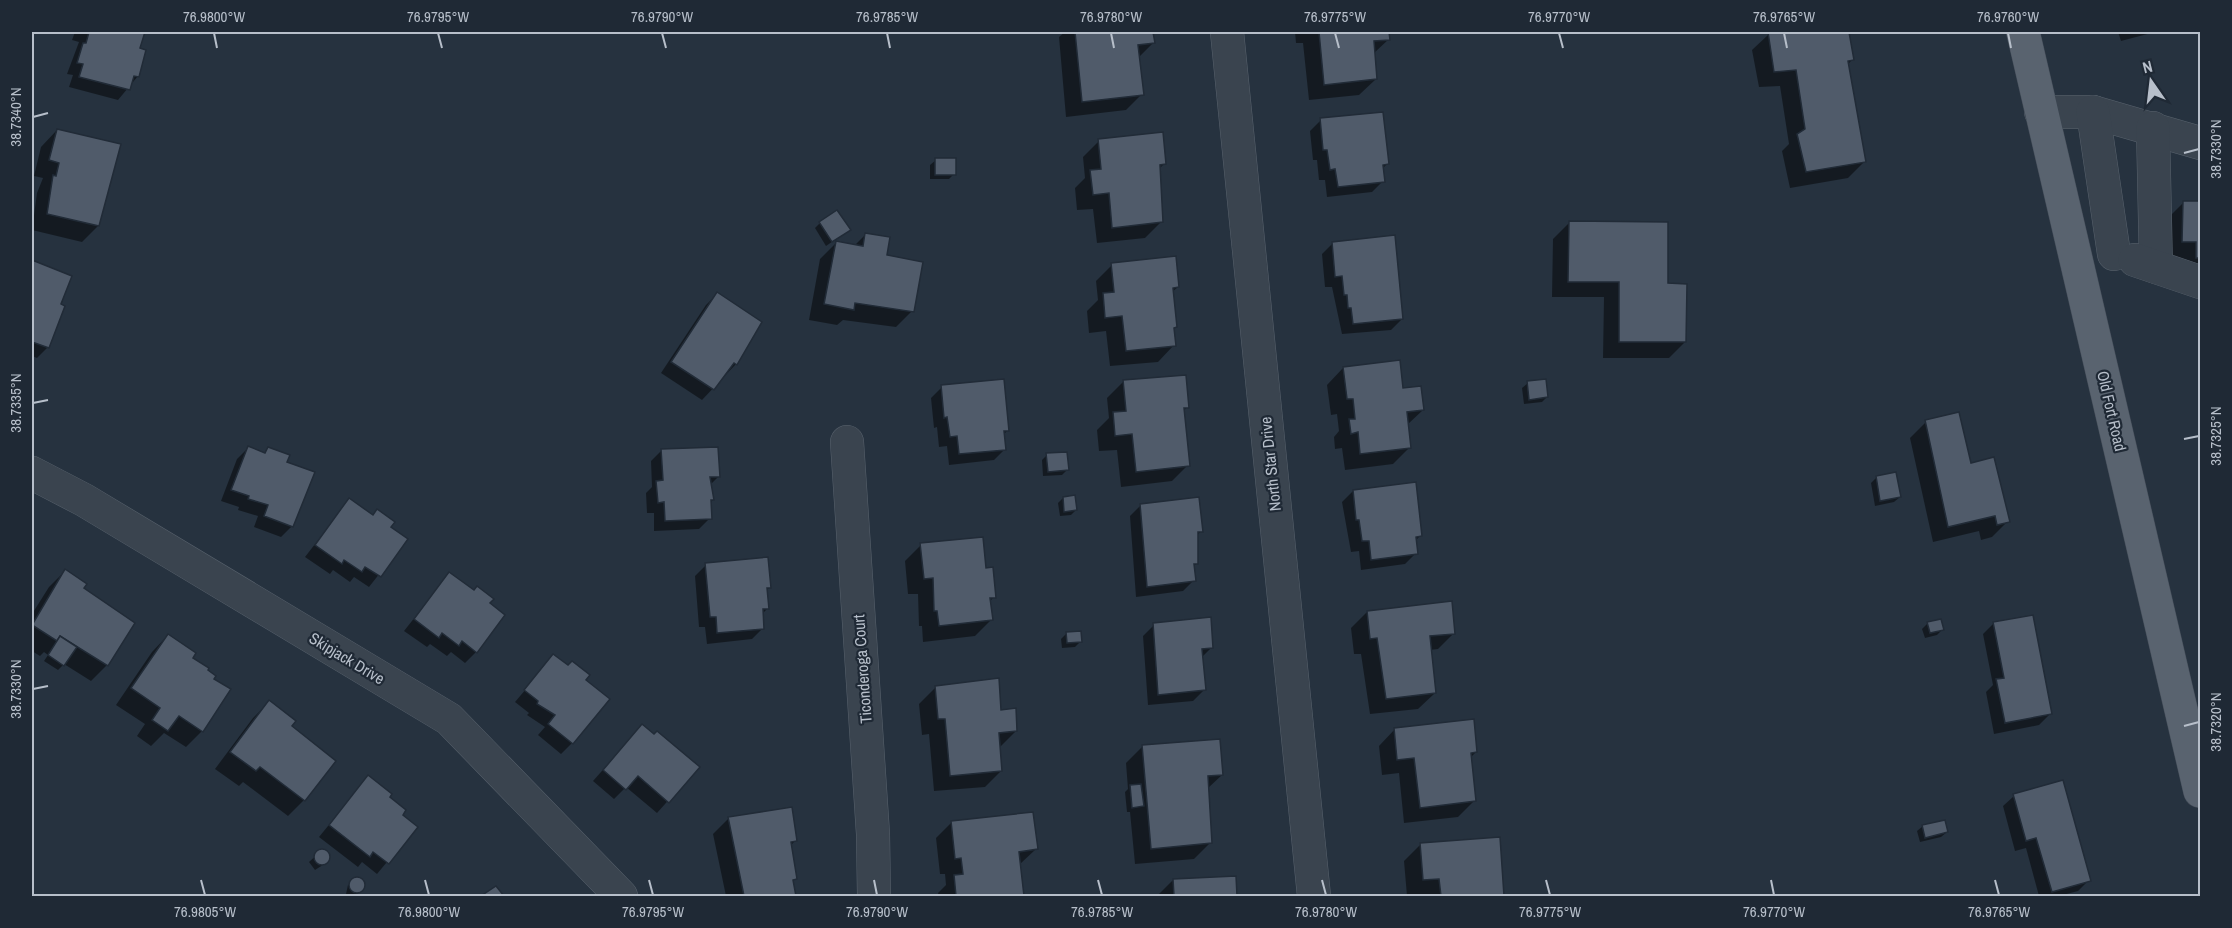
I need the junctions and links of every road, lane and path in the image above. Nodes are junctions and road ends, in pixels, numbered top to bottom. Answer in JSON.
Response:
{"nodes":[{"id":1,"x":1227,"y":32,"type":"edge"},
{"id":2,"x":2023,"y":32,"type":"edge"},
{"id":3,"x":2042,"y":112,"type":"junction"},
{"id":4,"x":2093,"y":112,"type":"junction"},
{"id":5,"x":2153,"y":128,"type":"junction"},
{"id":6,"x":2200,"y":143,"type":"edge"},
{"id":7,"x":2114,"y":254,"type":"junction"},
{"id":8,"x":2078,"y":262,"type":"junction"},
{"id":9,"x":2156,"y":267,"type":"junction"},
{"id":10,"x":2200,"y":282,"type":"edge"},
{"id":11,"x":847,"y":442,"type":"dead end"},
{"id":12,"x":32,"y":473,"type":"edge"},
{"id":13,"x":2200,"y":791,"type":"edge"},
{"id":14,"x":621,"y":897,"type":"edge"},
{"id":15,"x":874,"y":897,"type":"edge"},
{"id":16,"x":1314,"y":897,"type":"edge"}],
"edges":[{"from":1,"to":16,"type":"street","name":"North Star Drive"},
{"from":2,"to":3,"type":"main road","name":"Old Fort Road"},
{"from":3,"to":4,"type":"street"},
{"from":3,"to":8,"type":"main road","name":"Old Fort Road"},
{"from":4,"to":5,"type":"street"},
{"from":4,"to":7,"type":"street"},
{"from":5,"to":6,"type":"street"},
{"from":5,"to":9,"type":"street"},
{"from":7,"to":8,"type":"street"},
{"from":7,"to":9,"type":"street"},
{"from":8,"to":13,"type":"main road","name":"Old Fort Road"},
{"from":9,"to":10,"type":"street"},
{"from":11,"to":15,"type":"street","name":"Ticonderoga Court"},
{"from":12,"to":14,"type":"street","name":"Skipjack Drive"}]}
